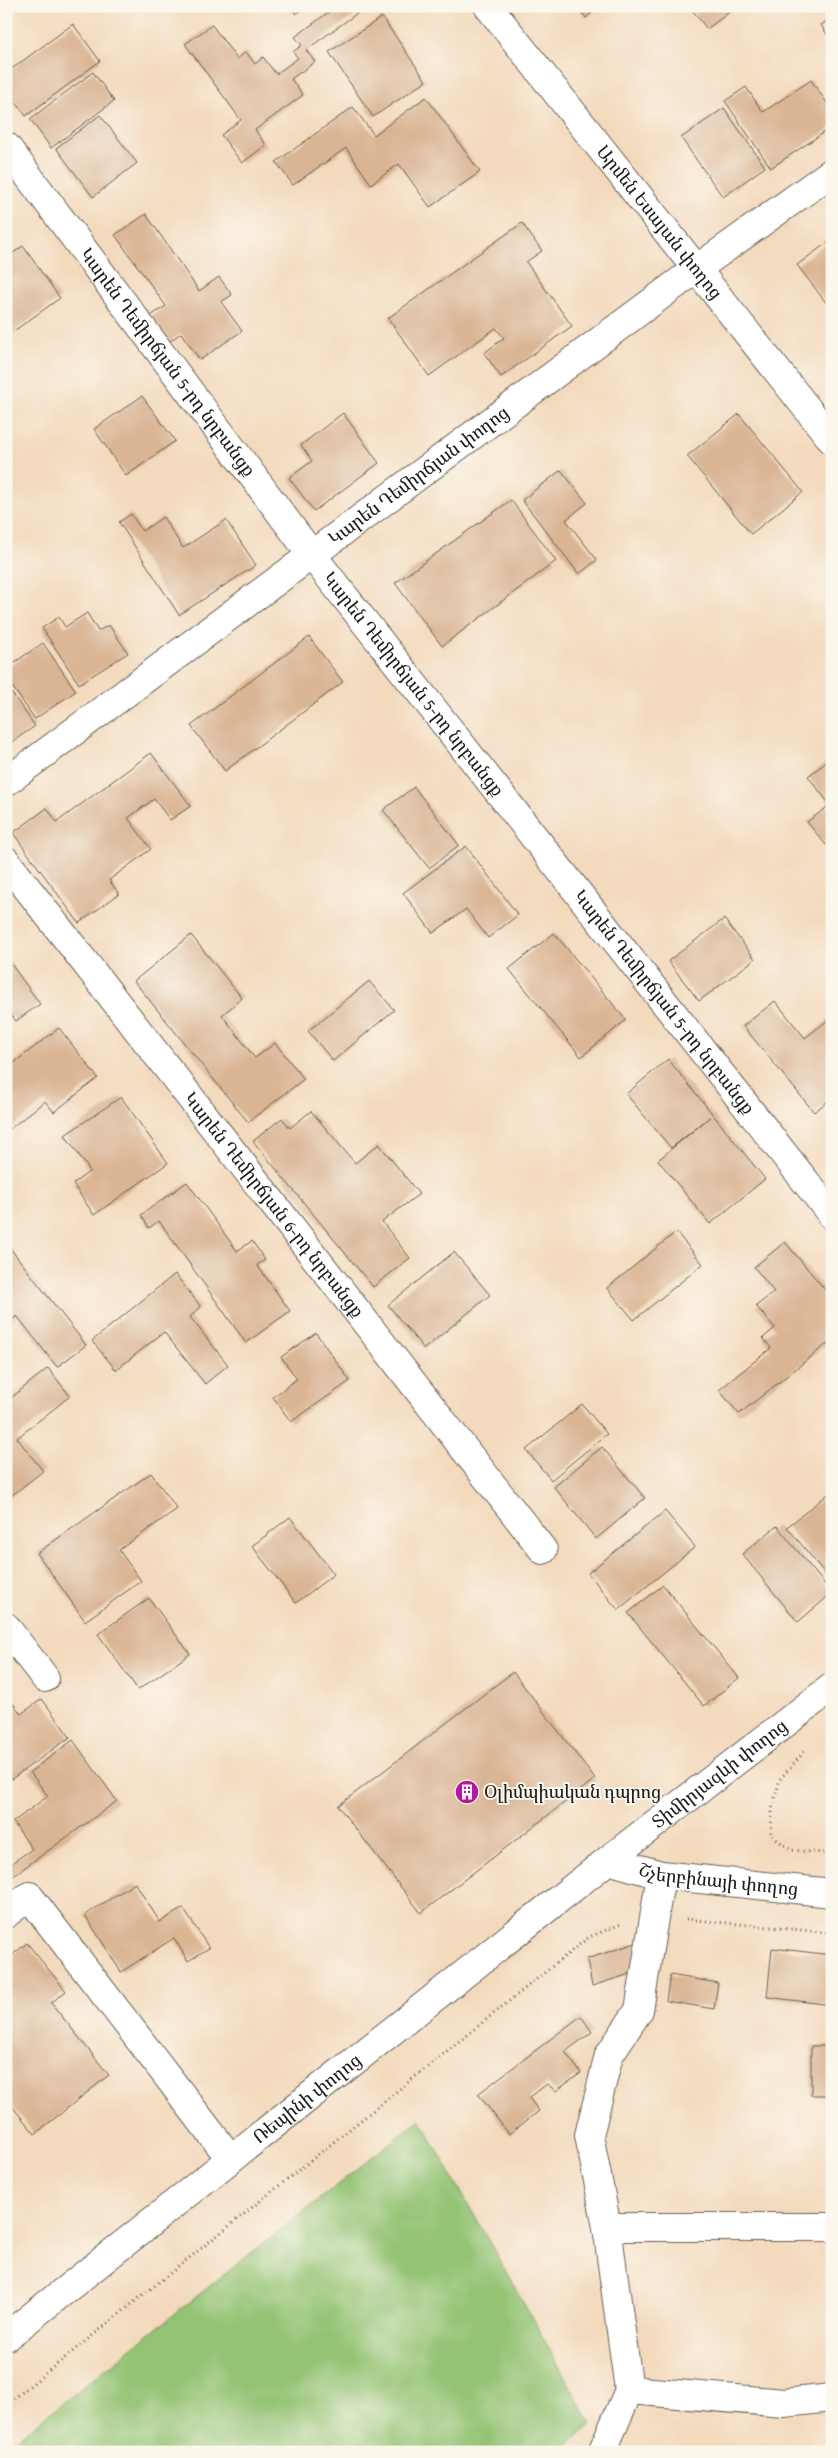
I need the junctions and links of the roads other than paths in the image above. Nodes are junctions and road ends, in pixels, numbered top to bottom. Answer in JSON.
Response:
{"nodes":[{"id":1,"x":488,"y":6,"type":"edge"},
{"id":2,"x":6,"y":146,"type":"edge"},
{"id":3,"x":832,"y":172,"type":"edge"},
{"id":4,"x":695,"y":270,"type":"junction"},
{"id":5,"x":832,"y":440,"type":"edge"},
{"id":6,"x":311,"y":554,"type":"junction"},
{"id":7,"x":6,"y":782,"type":"edge"},
{"id":8,"x":6,"y":861,"type":"edge"},
{"id":9,"x":832,"y":1215,"type":"edge"},
{"id":10,"x":543,"y":1550,"type":"dead end"},
{"id":11,"x":6,"y":1627,"type":"edge"},
{"id":12,"x":45,"y":1678,"type":"dead end"},
{"id":13,"x":832,"y":1687,"type":"edge"},
{"id":14,"x":608,"y":1860,"type":"junction"},
{"id":15,"x":662,"y":1875,"type":"junction"},
{"id":16,"x":832,"y":1893,"type":"edge"},
{"id":17,"x":6,"y":1914,"type":"edge"},
{"id":18,"x":230,"y":2158,"type":"junction"},
{"id":19,"x":607,"y":2226,"type":"junction"},
{"id":20,"x":832,"y":2226,"type":"edge"},
{"id":21,"x":6,"y":2337,"type":"edge"},
{"id":22,"x":629,"y":2390,"type":"junction"},
{"id":23,"x":832,"y":2398,"type":"edge"},
{"id":24,"x":602,"y":2452,"type":"edge"}],
"edges":[{"from":1,"to":4,"type":"street","name":"Արմեն Եսայան փողոց"},
{"from":2,"to":6,"type":"street","name":"Կարեն Դեմիրճյան 5-րդ նրբանցք"},
{"from":3,"to":4,"type":"street","name":"Կարեն Դեմիրճյան փողոց"},
{"from":4,"to":5,"type":"street","name":"Արմեն Եսայան փողոց"},
{"from":4,"to":6,"type":"street","name":"Կարեն Դեմիրճյան փողոց"},
{"from":6,"to":7,"type":"street","name":"Կարեն Դեմիրճյան փողոց"},
{"from":6,"to":9,"type":"street","name":"Կարեն Դեմիրճյան 5-րդ նրբանցք"},
{"from":8,"to":10,"type":"street","name":"Կարեն Դեմիրճյան 6-րդ նրբանցք"},
{"from":11,"to":12,"type":"street"},
{"from":13,"to":14,"type":"street","name":"Տիմիրյազևի փողոց"},
{"from":14,"to":15,"type":"street","name":"Շչերբինայի փողոց"},
{"from":14,"to":18,"type":"street","name":"Ռեպինի փողոց"},
{"from":15,"to":16,"type":"street","name":"Շչերբինայի փողոց"},
{"from":15,"to":19,"type":"street"},
{"from":17,"to":18,"type":"street"},
{"from":18,"to":21,"type":"street","name":"Ռեպինի փողոց"},
{"from":19,"to":20,"type":"street"},
{"from":19,"to":22,"type":"street"},
{"from":22,"to":23,"type":"street"},
{"from":22,"to":24,"type":"street"}]}
